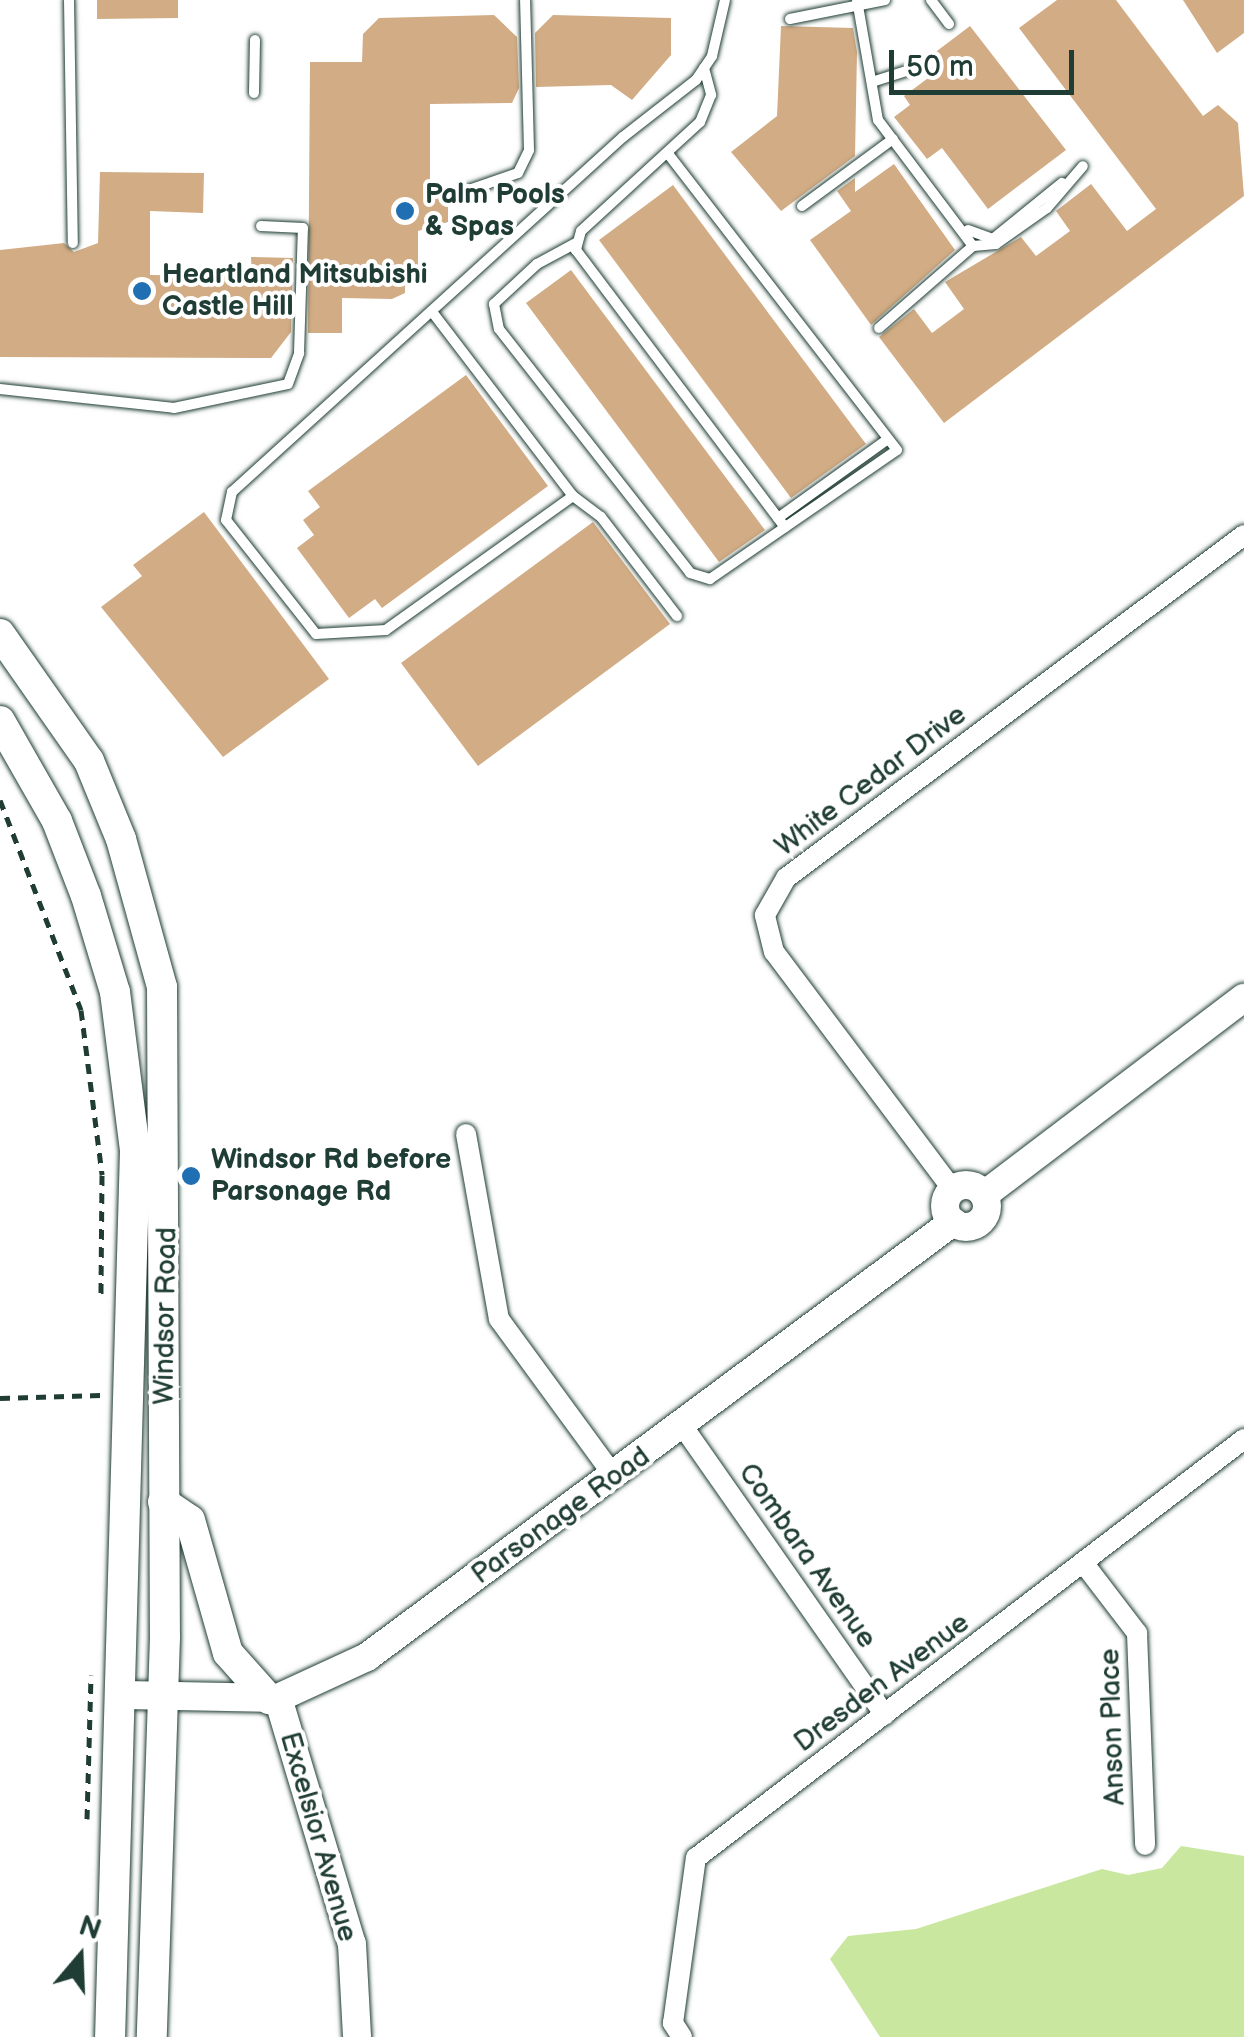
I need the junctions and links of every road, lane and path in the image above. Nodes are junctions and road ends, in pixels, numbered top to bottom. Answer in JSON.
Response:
{"nodes":[{"id":1,"x":70,"y":0,"type":"edge"},
{"id":2,"x":525,"y":0,"type":"edge"},
{"id":3,"x":725,"y":0,"type":"edge"},
{"id":4,"x":886,"y":0,"type":"edge"},
{"id":5,"x":930,"y":0,"type":"edge"},
{"id":6,"x":859,"y":3,"type":"edge"},
{"id":7,"x":790,"y":19,"type":"dead end"},
{"id":8,"x":949,"y":24,"type":"dead end"},
{"id":9,"x":255,"y":40,"type":"dead end"},
{"id":10,"x":931,"y":64,"type":"dead end"},
{"id":11,"x":704,"y":68,"type":"junction"},
{"id":12,"x":875,"y":80,"type":"junction"},
{"id":13,"x":254,"y":93,"type":"dead end"},
{"id":14,"x":892,"y":139,"type":"junction"},
{"id":15,"x":669,"y":155,"type":"junction"},
{"id":16,"x":466,"y":191,"type":"dead end"},
{"id":17,"x":802,"y":206,"type":"dead end"},
{"id":18,"x":261,"y":226,"type":"dead end"},
{"id":19,"x":576,"y":242,"type":"junction"},
{"id":20,"x":73,"y":243,"type":"dead end"},
{"id":21,"x":972,"y":246,"type":"junction"},
{"id":22,"x":433,"y":313,"type":"junction"},
{"id":23,"x":879,"y":328,"type":"dead end"},
{"id":24,"x":0,"y":389,"type":"edge"},
{"id":25,"x":572,"y":496,"type":"junction"},
{"id":26,"x":781,"y":522,"type":"junction"},
{"id":27,"x":1244,"y":535,"type":"edge"},
{"id":28,"x":677,"y":616,"type":"dead end"},
{"id":29,"x":0,"y":634,"type":"edge"},
{"id":30,"x":0,"y":721,"type":"edge"},
{"id":31,"x":0,"y":800,"type":"edge"},
{"id":32,"x":1244,"y":998,"type":"edge"},
{"id":33,"x":466,"y":1134,"type":"dead end"},
{"id":34,"x":953,"y":1190,"type":"junction"},
{"id":35,"x":984,"y":1194,"type":"junction"},
{"id":36,"x":953,"y":1222,"type":"junction"},
{"id":37,"x":101,"y":1315,"type":"dead end"},
{"id":38,"x":101,"y":1375,"type":"dead end"},
{"id":39,"x":101,"y":1395,"type":"junction"},
{"id":40,"x":0,"y":1398,"type":"edge"},
{"id":41,"x":101,"y":1414,"type":"dead end"},
{"id":42,"x":684,"y":1428,"type":"junction"},
{"id":43,"x":1244,"y":1439,"type":"edge"},
{"id":44,"x":614,"y":1476,"type":"junction"},
{"id":45,"x":163,"y":1502,"type":"junction"},
{"id":46,"x":1085,"y":1565,"type":"junction"},
{"id":47,"x":92,"y":1664,"type":"dead end"},
{"id":48,"x":126,"y":1694,"type":"junction"},
{"id":49,"x":165,"y":1694,"type":"junction"},
{"id":50,"x":274,"y":1698,"type":"junction"},
{"id":51,"x":885,"y":1715,"type":"junction"},
{"id":52,"x":88,"y":1836,"type":"dead end"},
{"id":53,"x":1145,"y":1845,"type":"dead end"},
{"id":54,"x":110,"y":2037,"type":"edge"},
{"id":55,"x":152,"y":2037,"type":"edge"},
{"id":56,"x":356,"y":2037,"type":"edge"},
{"id":57,"x":682,"y":2037,"type":"edge"}],
"edges":[{"from":1,"to":20,"type":"lane"},
{"from":2,"to":16,"type":"lane"},
{"from":3,"to":11,"type":"lane"},
{"from":4,"to":6,"type":"lane"},
{"from":5,"to":8,"type":"lane"},
{"from":6,"to":7,"type":"lane"},
{"from":6,"to":12,"type":"lane"},
{"from":6,"to":14,"type":"lane"},
{"from":9,"to":13,"type":"lane"},
{"from":10,"to":12,"type":"lane"},
{"from":11,"to":15,"type":"lane"},
{"from":11,"to":22,"type":"lane"},
{"from":12,"to":21,"type":"lane"},
{"from":14,"to":17,"type":"lane"},
{"from":14,"to":21,"type":"lane"},
{"from":15,"to":19,"type":"lane"},
{"from":15,"to":26,"type":"lane"},
{"from":18,"to":24,"type":"lane"},
{"from":19,"to":26,"type":"lane"},
{"from":19,"to":26,"type":"lane"},
{"from":21,"to":23,"type":"lane"},
{"from":22,"to":25,"type":"lane"},
{"from":22,"to":25,"type":"lane"},
{"from":25,"to":28,"type":"lane"},
{"from":27,"to":34,"type":"street","name":"White Cedar Drive"},
{"from":29,"to":45,"type":"main road","name":"Windsor Road"},
{"from":30,"to":48,"type":"main road","name":"Windsor Road"},
{"from":31,"to":37,"type":"path"},
{"from":32,"to":35,"type":"street"},
{"from":33,"to":44,"type":"street"},
{"from":34,"to":35,"type":"street"},
{"from":34,"to":36,"type":"street"},
{"from":35,"to":36,"type":"street"},
{"from":36,"to":42,"type":"street","name":"Parsonage Road"},
{"from":38,"to":39,"type":"path"},
{"from":39,"to":40,"type":"path"},
{"from":39,"to":41,"type":"path"},
{"from":42,"to":44,"type":"street","name":"Parsonage Road"},
{"from":42,"to":51,"type":"street","name":"Combara Avenue"},
{"from":43,"to":46,"type":"street","name":"Dresden Avenue"},
{"from":44,"to":50,"type":"street","name":"Parsonage Road"},
{"from":45,"to":49,"type":"main road","name":"Windsor Road"},
{"from":45,"to":50,"type":"main road"},
{"from":46,"to":51,"type":"street","name":"Dresden Avenue"},
{"from":46,"to":53,"type":"street","name":"Anson Place"},
{"from":47,"to":52,"type":"path"},
{"from":48,"to":49,"type":"street","name":"Parsonage Road"},
{"from":48,"to":54,"type":"main road","name":"Windsor Road"},
{"from":49,"to":50,"type":"street","name":"Parsonage Road"},
{"from":49,"to":55,"type":"main road","name":"Windsor Road"},
{"from":50,"to":56,"type":"street","name":"Excelsior Avenue"},
{"from":51,"to":57,"type":"street","name":"Dresden Avenue"}]}
